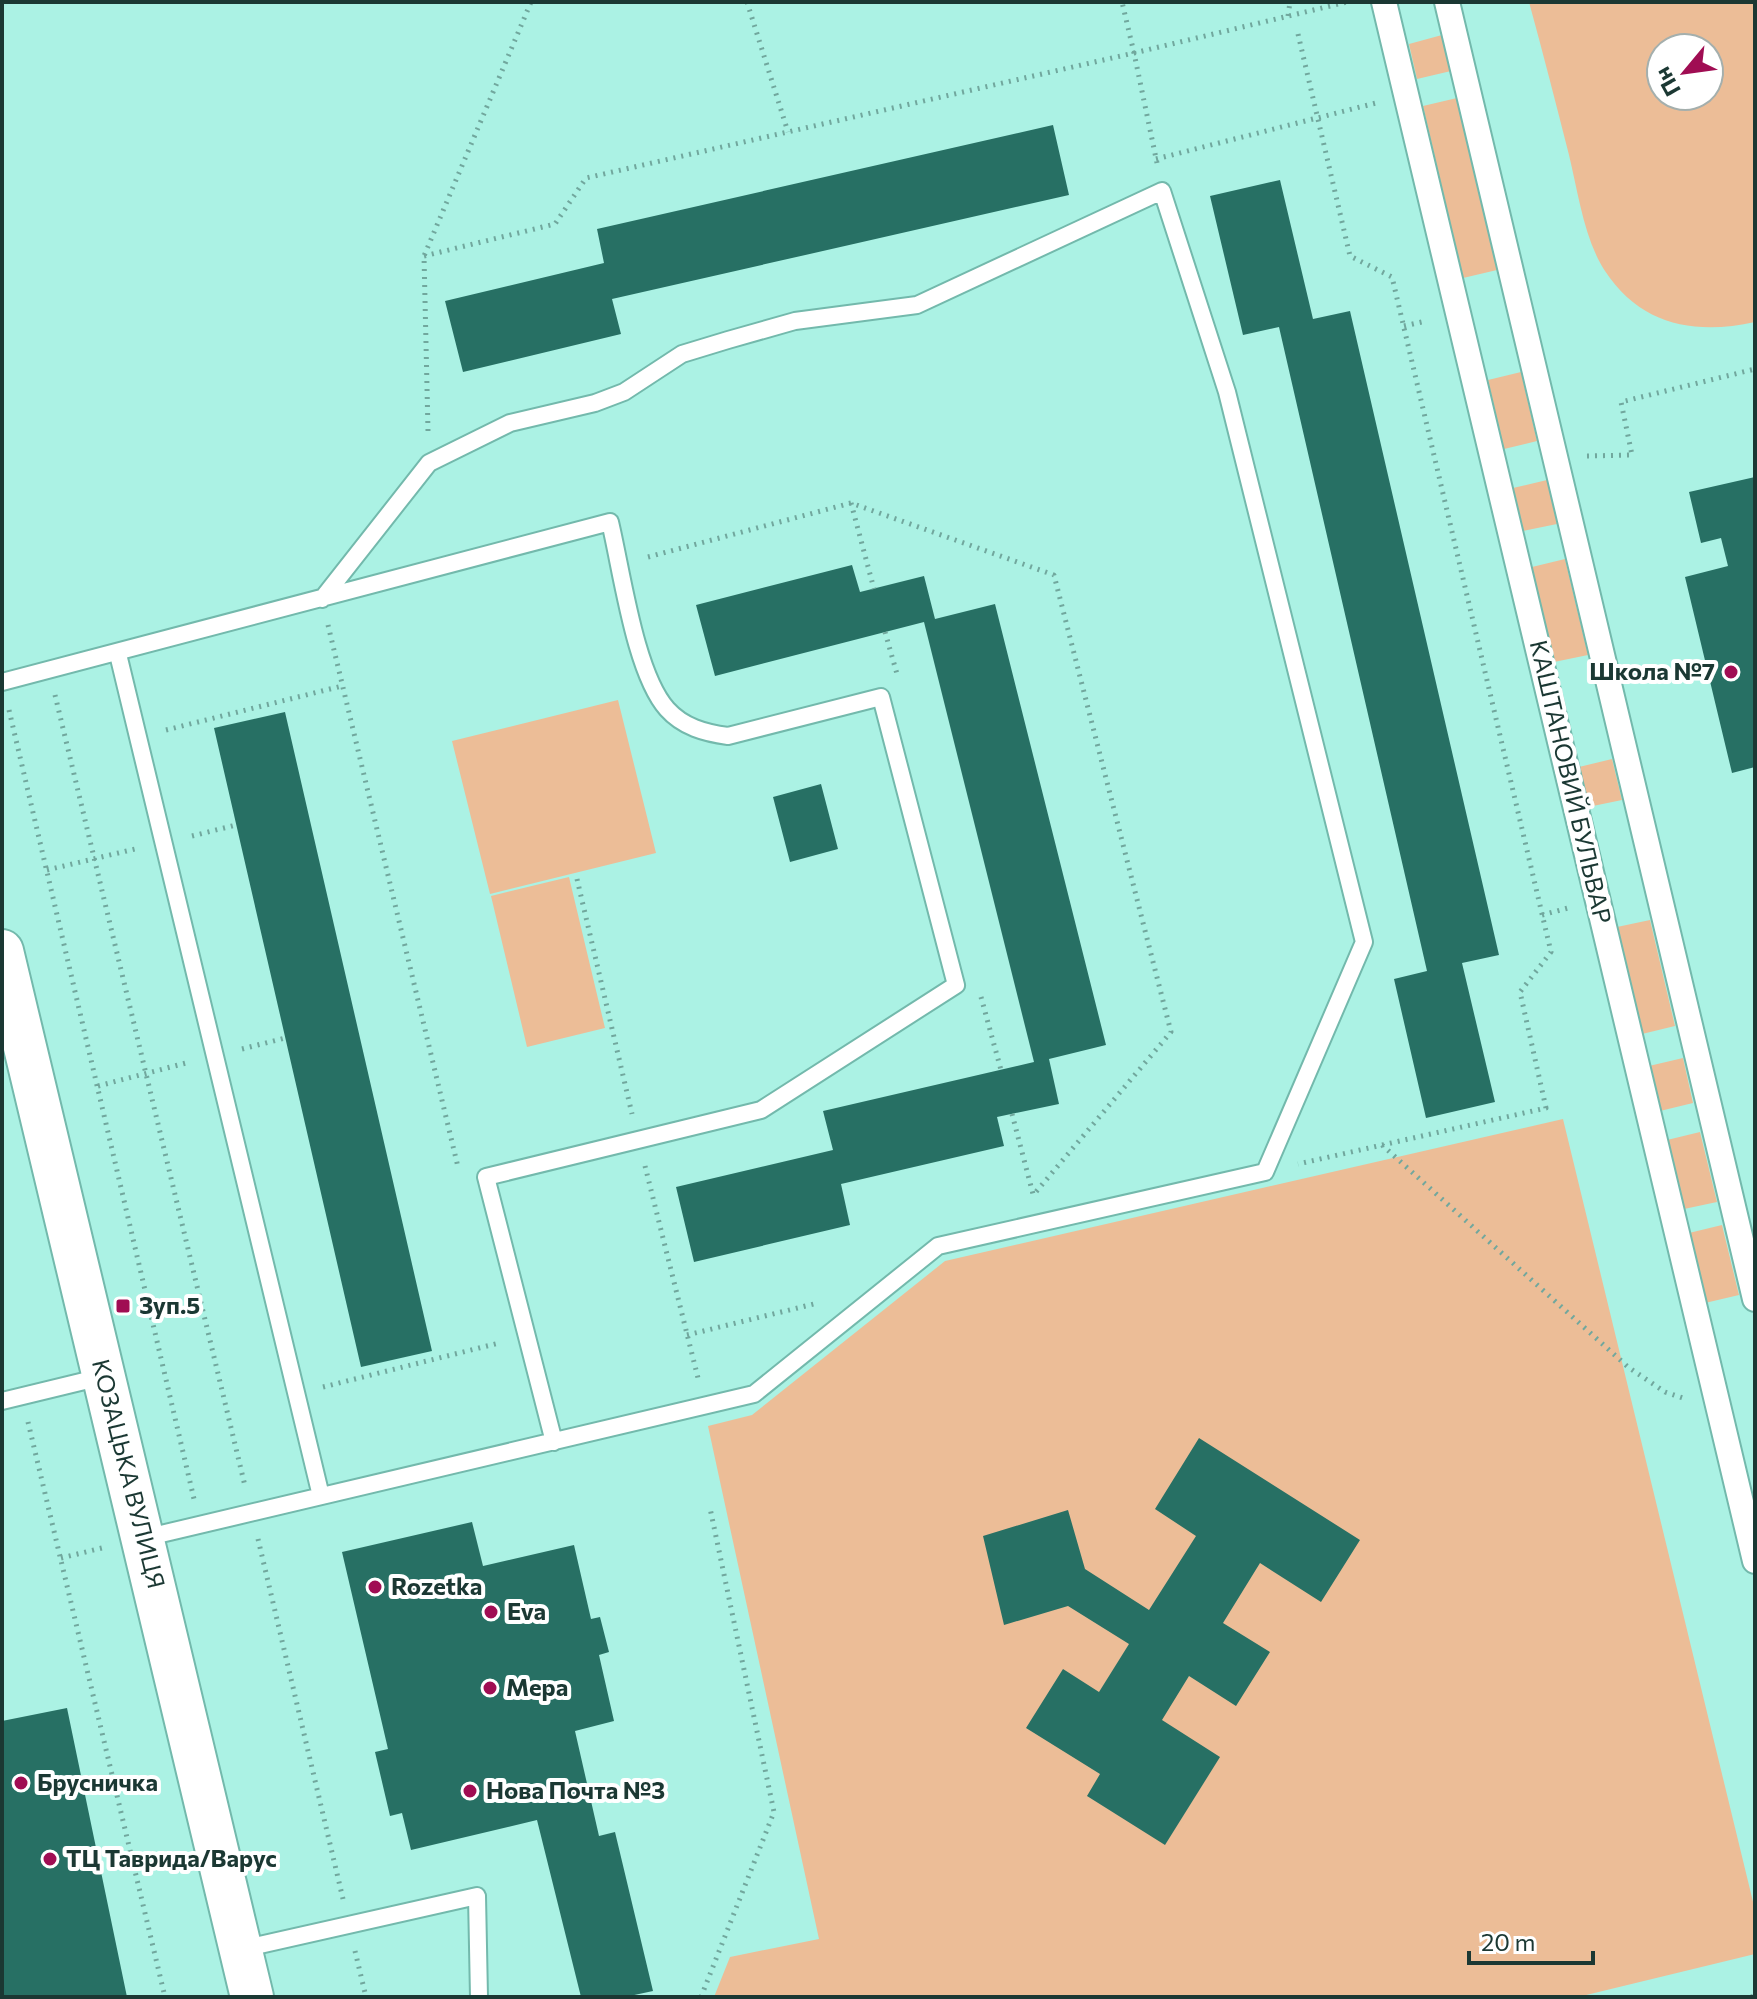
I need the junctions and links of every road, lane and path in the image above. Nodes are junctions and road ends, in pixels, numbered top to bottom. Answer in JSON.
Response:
{"nodes":[{"id":1,"x":531,"y":2,"type":"edge"},
{"id":2,"x":747,"y":2,"type":"edge"},
{"id":3,"x":1122,"y":2,"type":"edge"},
{"id":4,"x":1290,"y":2,"type":"edge"},
{"id":5,"x":1347,"y":2,"type":"edge"},
{"id":6,"x":1384,"y":2,"type":"edge"},
{"id":7,"x":1447,"y":2,"type":"edge"},
{"id":8,"x":1288,"y":16,"type":"junction"},
{"id":9,"x":1298,"y":34,"type":"dead end"},
{"id":10,"x":1134,"y":53,"type":"junction"},
{"id":11,"x":1406,"y":96,"type":"junction"},
{"id":12,"x":1317,"y":118,"type":"junction"},
{"id":13,"x":788,"y":132,"type":"junction"},
{"id":14,"x":1156,"y":159,"type":"junction"},
{"id":15,"x":1162,"y":191,"type":"junction"},
{"id":16,"x":424,"y":256,"type":"junction"},
{"id":17,"x":1755,"y":369,"type":"edge"},
{"id":18,"x":1555,"y":457,"type":"junction"},
{"id":19,"x":429,"y":463,"type":"junction"},
{"id":20,"x":851,"y":503,"type":"junction"},
{"id":21,"x":648,"y":557,"type":"dead end"},
{"id":22,"x":874,"y":589,"type":"dead end"},
{"id":23,"x":322,"y":599,"type":"junction"},
{"id":24,"x":118,"y":654,"type":"junction"},
{"id":25,"x":50,"y":670,"type":"junction"},
{"id":26,"x":342,"y":686,"type":"junction"},
{"id":27,"x":4,"y":689,"type":"edge"},
{"id":28,"x":138,"y":737,"type":"junction"},
{"id":29,"x":2,"y":951,"type":"edge"},
{"id":30,"x":1012,"y":1114,"type":"dead end"},
{"id":31,"x":1382,"y":1145,"type":"junction"},
{"id":32,"x":1265,"y":1172,"type":"junction"},
{"id":33,"x":459,"y":1175,"type":"dead end"},
{"id":34,"x":1033,"y":1195,"type":"junction"},
{"id":35,"x":1019,"y":1198,"type":"dead end"},
{"id":36,"x":1755,"y":1299,"type":"edge"},
{"id":37,"x":833,"y":1300,"type":"dead end"},
{"id":38,"x":496,"y":1327,"type":"dead end"},
{"id":39,"x":687,"y":1335,"type":"dead end"},
{"id":40,"x":500,"y":1342,"type":"junction"},
{"id":41,"x":504,"y":1358,"type":"dead end"},
{"id":42,"x":105,"y":1376,"type":"junction"},
{"id":43,"x":295,"y":1394,"type":"junction"},
{"id":44,"x":22,"y":1395,"type":"junction"},
{"id":45,"x":1715,"y":1395,"type":"junction"},
{"id":46,"x":2,"y":1401,"type":"edge"},
{"id":47,"x":554,"y":1442,"type":"junction"},
{"id":48,"x":321,"y":1496,"type":"junction"},
{"id":49,"x":710,"y":1508,"type":"dead end"},
{"id":50,"x":252,"y":1513,"type":"junction"},
{"id":51,"x":201,"y":1525,"type":"junction"},
{"id":52,"x":144,"y":1538,"type":"junction"},
{"id":53,"x":1755,"y":1561,"type":"edge"},
{"id":54,"x":349,"y":1924,"type":"junction"},
{"id":55,"x":240,"y":1949,"type":"junction"},
{"id":56,"x":165,"y":1997,"type":"edge"},
{"id":57,"x":252,"y":1997,"type":"edge"},
{"id":58,"x":366,"y":1997,"type":"edge"},
{"id":59,"x":479,"y":1997,"type":"edge"},
{"id":60,"x":701,"y":1997,"type":"edge"}],
"edges":[{"from":1,"to":16,"type":"path"},
{"from":2,"to":13,"type":"path"},
{"from":3,"to":10,"type":"path"},
{"from":4,"to":8,"type":"path"},
{"from":5,"to":8,"type":"path"},
{"from":6,"to":11,"type":"street","name":"КАШТАНОВИЙ БУЛЬВАР"},
{"from":7,"to":18,"type":"street"},
{"from":8,"to":10,"type":"path"},
{"from":9,"to":12,"type":"path"},
{"from":10,"to":13,"type":"path"},
{"from":10,"to":14,"type":"path"},
{"from":11,"to":12,"type":"path"},
{"from":11,"to":45,"type":"street","name":"КАШТАНОВИЙ БУЛЬВАР"},
{"from":12,"to":14,"type":"path"},
{"from":12,"to":31,"type":"path"},
{"from":13,"to":16,"type":"path"},
{"from":14,"to":15,"type":"path"},
{"from":15,"to":19,"type":"lane"},
{"from":15,"to":32,"type":"lane"},
{"from":16,"to":19,"type":"path"},
{"from":17,"to":18,"type":"path"},
{"from":18,"to":36,"type":"street"},
{"from":19,"to":23,"type":"lane"},
{"from":20,"to":21,"type":"path"},
{"from":20,"to":22,"type":"path"},
{"from":20,"to":34,"type":"path"},
{"from":23,"to":24,"type":"lane"},
{"from":23,"to":26,"type":"path"},
{"from":23,"to":47,"type":"lane"},
{"from":24,"to":25,"type":"lane"},
{"from":24,"to":28,"type":"lane"},
{"from":25,"to":27,"type":"lane"},
{"from":25,"to":50,"type":"path"},
{"from":26,"to":28,"type":"path"},
{"from":26,"to":33,"type":"path"},
{"from":27,"to":51,"type":"path"},
{"from":28,"to":43,"type":"lane"},
{"from":29,"to":42,"type":"street","name":"КОЗАЦЬКА ВУЛИЦЯ"},
{"from":30,"to":34,"type":"path"},
{"from":31,"to":32,"type":"path"},
{"from":31,"to":45,"type":"path"},
{"from":32,"to":47,"type":"lane"},
{"from":34,"to":35,"type":"path"},
{"from":37,"to":39,"type":"path"},
{"from":38,"to":40,"type":"path"},
{"from":40,"to":41,"type":"path"},
{"from":40,"to":43,"type":"path"},
{"from":42,"to":44,"type":"lane"},
{"from":42,"to":52,"type":"street","name":"КОЗАЦЬКА ВУЛИЦЯ"},
{"from":43,"to":48,"type":"lane"},
{"from":44,"to":46,"type":"lane"},
{"from":44,"to":56,"type":"path"},
{"from":45,"to":53,"type":"street","name":"КАШТАНОВИЙ БУЛЬВАР"},
{"from":47,"to":48,"type":"lane"},
{"from":48,"to":50,"type":"lane"},
{"from":49,"to":60,"type":"path"},
{"from":50,"to":51,"type":"lane"},
{"from":50,"to":54,"type":"path"},
{"from":51,"to":52,"type":"lane"},
{"from":52,"to":55,"type":"street","name":"КОЗАЦЬКА ВУЛИЦЯ"},
{"from":54,"to":55,"type":"lane"},
{"from":54,"to":58,"type":"path"},
{"from":54,"to":59,"type":"lane"},
{"from":55,"to":57,"type":"street","name":"КОЗАЦЬКА ВУЛИЦЯ"}]}
